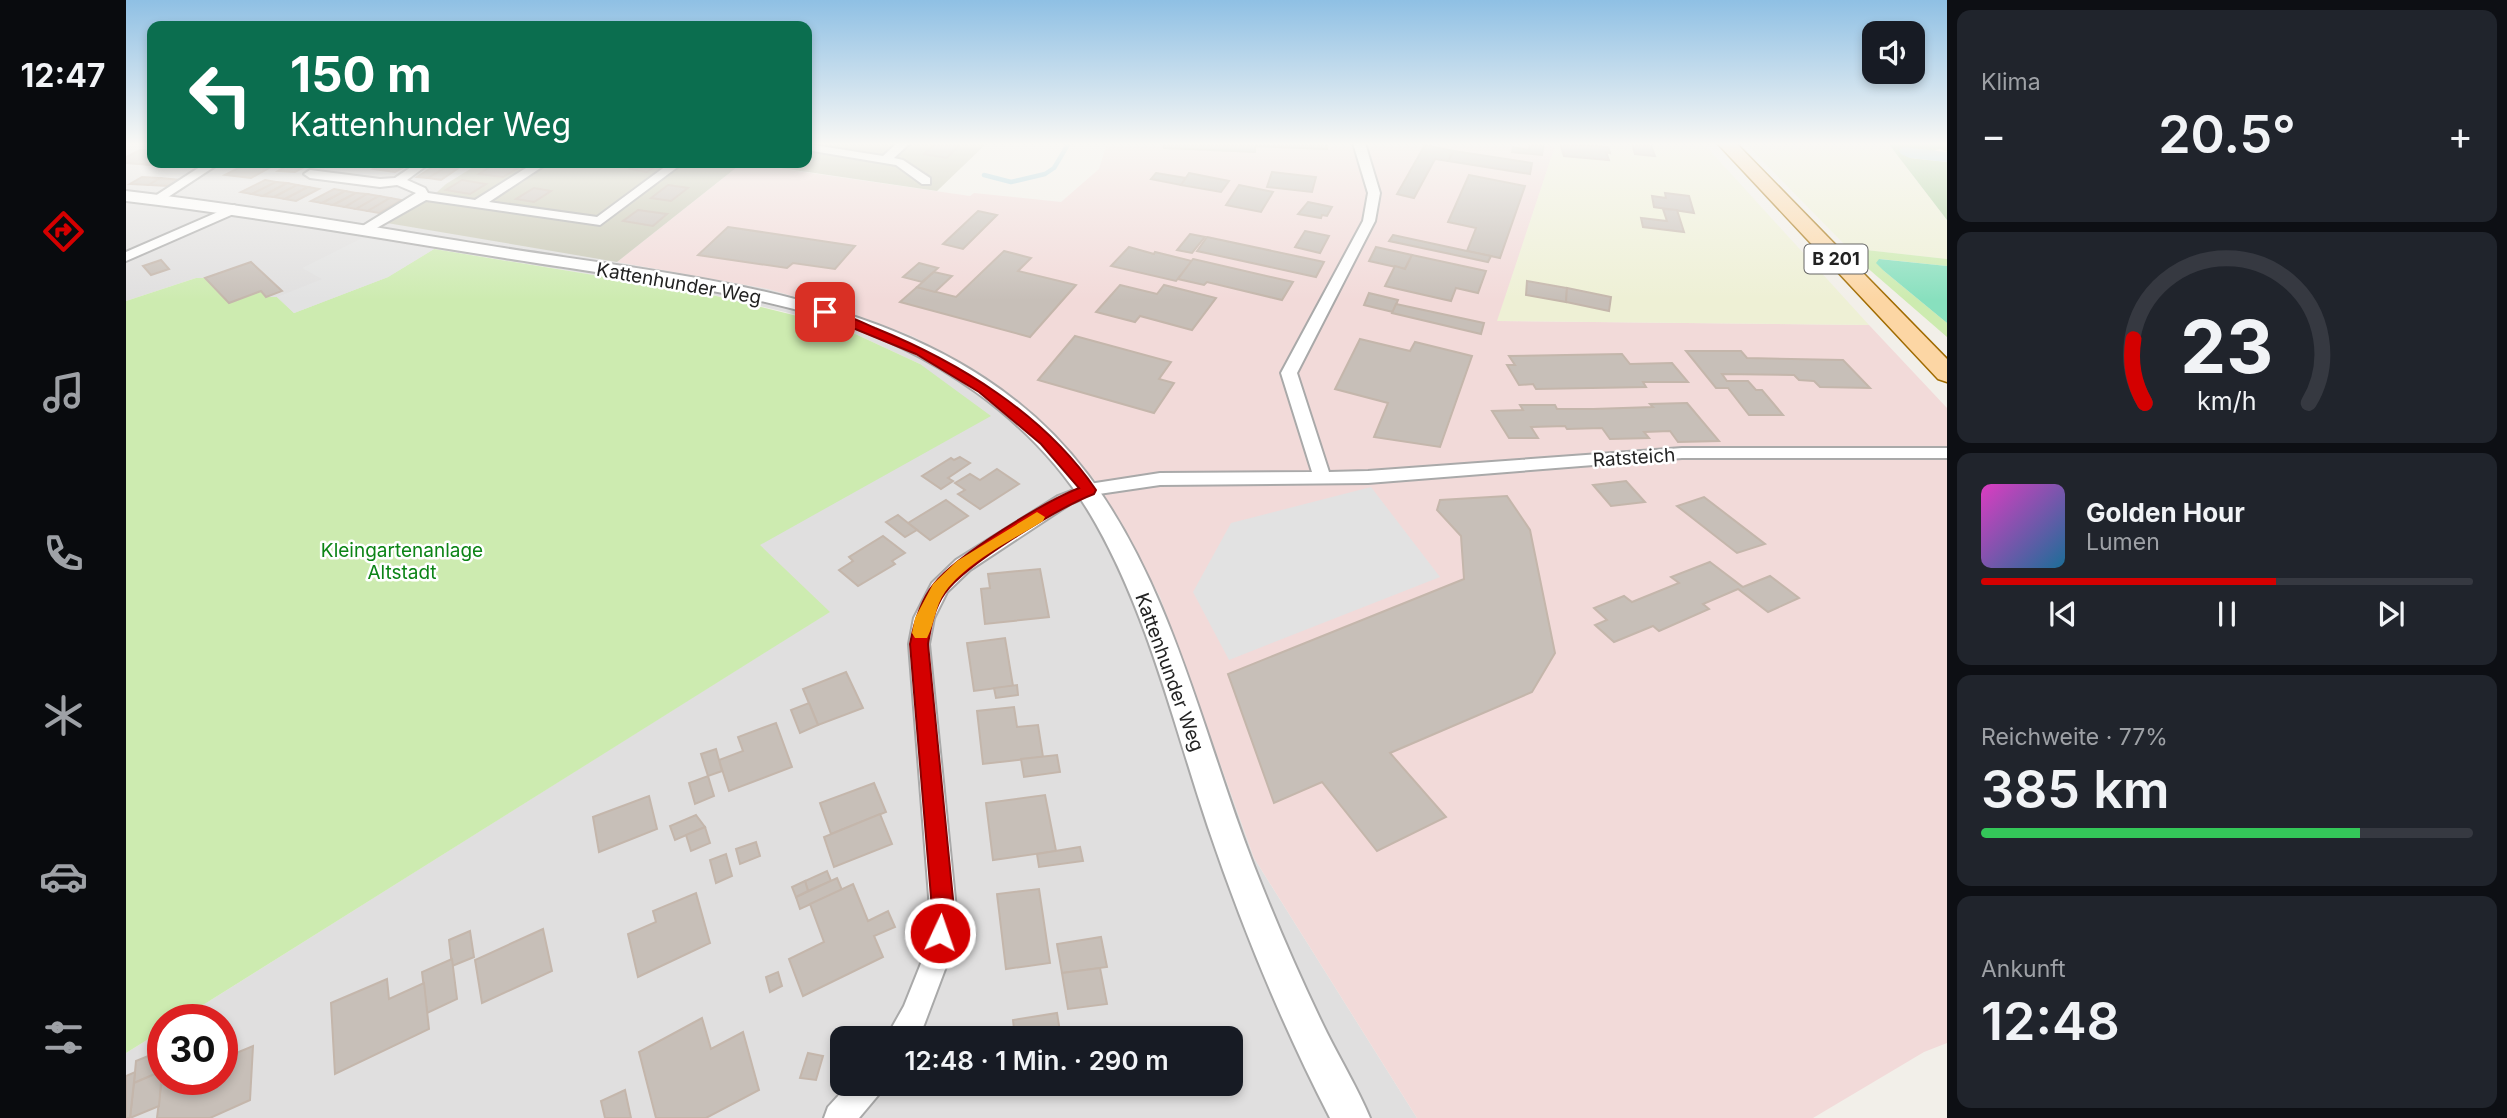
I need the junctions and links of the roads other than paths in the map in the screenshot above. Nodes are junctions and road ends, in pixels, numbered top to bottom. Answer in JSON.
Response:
{"nodes":[{"id":1,"x":163,"y":195,"type":"edge"},
{"id":2,"x":491,"y":195,"type":"edge"},
{"id":3,"x":634,"y":195,"type":"edge"},
{"id":4,"x":1373,"y":195,"type":"edge"},
{"id":5,"x":1776,"y":195,"type":"edge"},
{"id":6,"x":126,"y":196,"type":"edge"},
{"id":7,"x":424,"y":196,"type":"joint"},
{"id":8,"x":158,"y":198,"type":"junction"},
{"id":9,"x":477,"y":204,"type":"junction"},
{"id":10,"x":234,"y":209,"type":"junction"},
{"id":11,"x":366,"y":230,"type":"junction"},
{"id":12,"x":126,"y":257,"type":"edge"},
{"id":13,"x":1947,"y":374,"type":"edge"},
{"id":14,"x":1947,"y":453,"type":"edge"},
{"id":15,"x":1322,"y":476,"type":"junction"},
{"id":16,"x":1089,"y":490,"type":"junction"},
{"id":17,"x":907,"y":1026,"type":"edge"},
{"id":18,"x":858,"y":1096,"type":"edge"},
{"id":19,"x":839,"y":1118,"type":"edge"},
{"id":20,"x":1350,"y":1118,"type":"edge"}],
"edges":[{"from":1,"to":8,"type":"street"},
{"from":2,"to":9,"type":"street"},
{"from":3,"to":9,"type":"street"},
{"from":4,"to":15,"type":"street"},
{"from":5,"to":13,"type":"main road","number":"B 201"},
{"from":6,"to":8,"type":"street","name":"Kattenhunder Weg"},
{"from":7,"to":9,"type":"street"},
{"from":7,"to":11,"type":"street"},
{"from":8,"to":10,"type":"street","name":"Kattenhunder Weg"},
{"from":10,"to":11,"type":"street","name":"Kattenhunder Weg"},
{"from":10,"to":12,"type":"street"},
{"from":11,"to":16,"type":"street","name":"Kattenhunder Weg"},
{"from":14,"to":15,"type":"street","name":"Ratsteich"},
{"from":15,"to":16,"type":"street","name":"Ratsteich"},
{"from":16,"to":17,"type":"street","name":"Ratsteich"},
{"from":16,"to":20,"type":"street","name":"Kattenhunder Weg"},
{"from":18,"to":19,"type":"street"}]}
